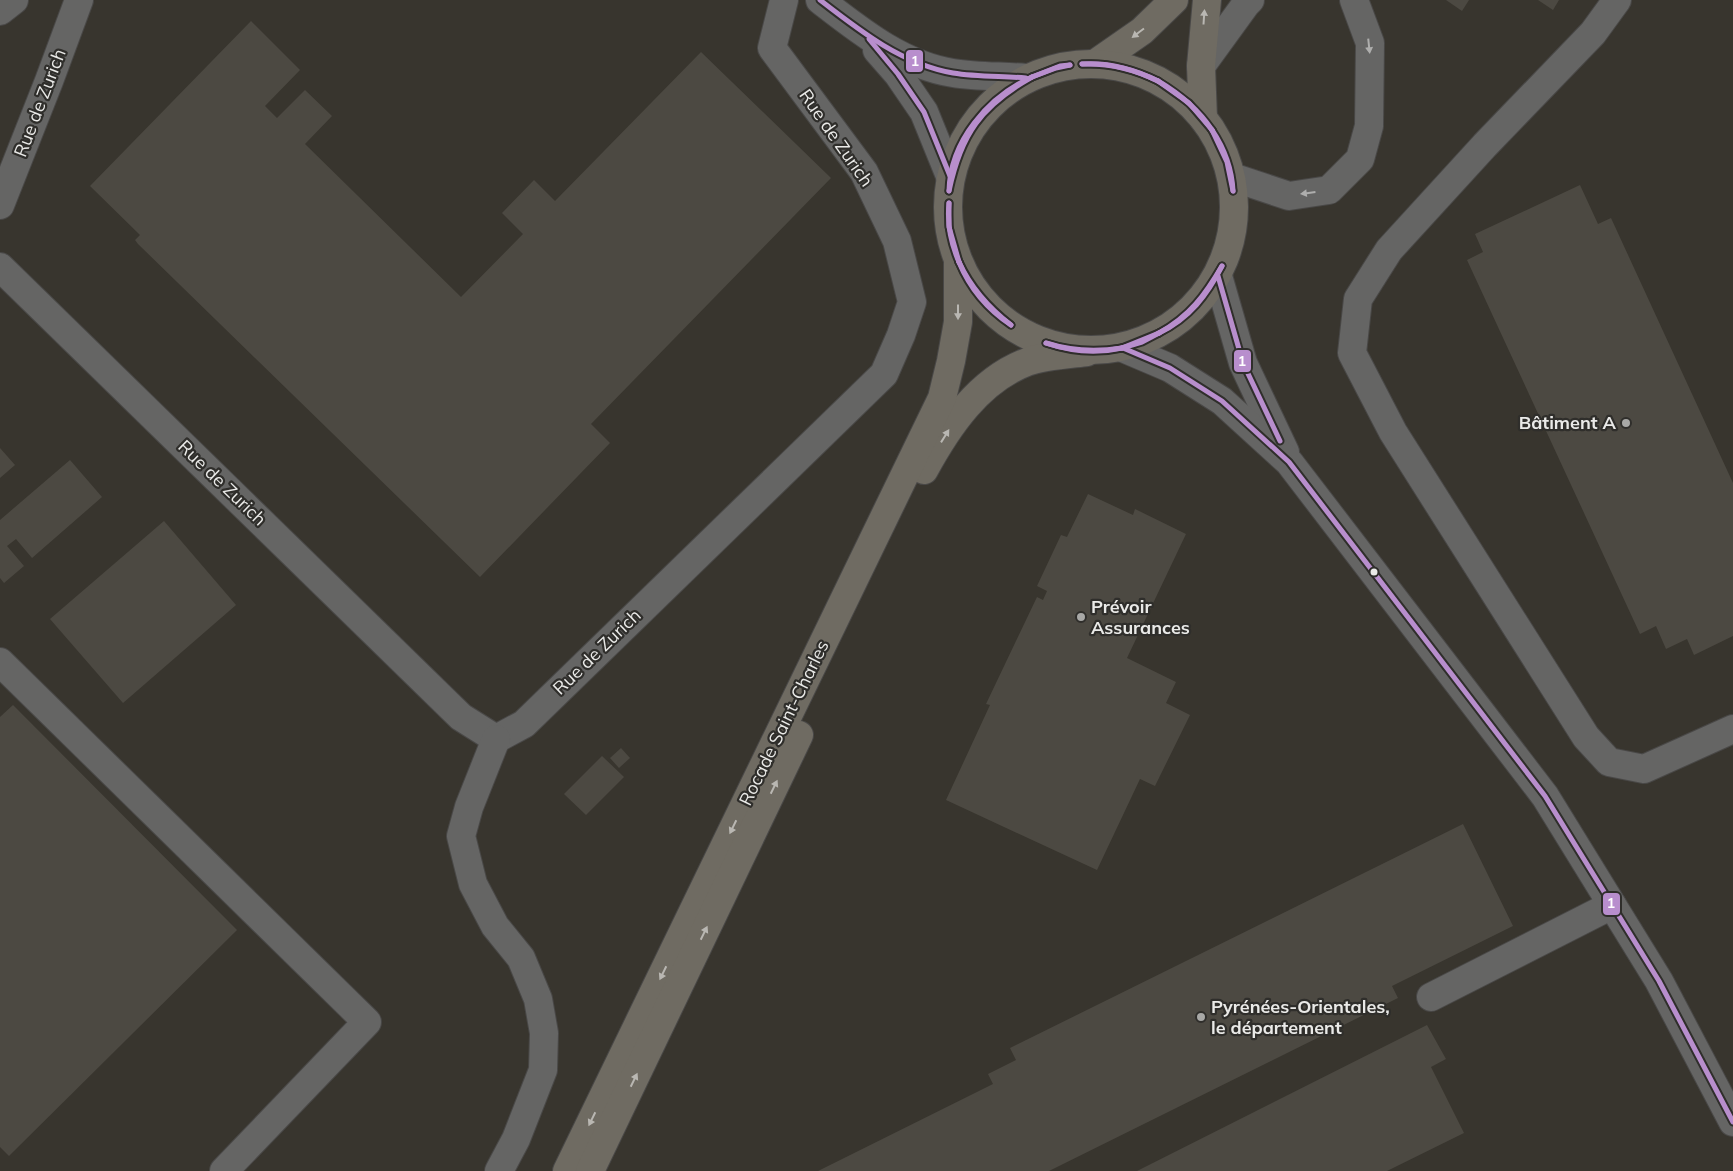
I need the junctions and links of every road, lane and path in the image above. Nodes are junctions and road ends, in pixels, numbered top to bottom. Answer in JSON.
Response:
{"nodes":[{"id":1,"x":14,"y":0,"type":"edge"},
{"id":2,"x":79,"y":0,"type":"edge"},
{"id":3,"x":784,"y":0,"type":"edge"},
{"id":4,"x":820,"y":0,"type":"edge"},
{"id":5,"x":1174,"y":0,"type":"edge"},
{"id":6,"x":1206,"y":0,"type":"edge"},
{"id":7,"x":1250,"y":0,"type":"edge"},
{"id":8,"x":1354,"y":0,"type":"edge"},
{"id":9,"x":1617,"y":0,"type":"edge"},
{"id":10,"x":0,"y":11,"type":"edge"},
{"id":11,"x":864,"y":33,"type":"junction"},
{"id":12,"x":1096,"y":63,"type":"junction"},
{"id":13,"x":1201,"y":66,"type":"junction"},
{"id":14,"x":1026,"y":78,"type":"junction"},
{"id":15,"x":1204,"y":118,"type":"junction"},
{"id":16,"x":950,"y":176,"type":"junction"},
{"id":17,"x":1232,"y":176,"type":"junction"},
{"id":18,"x":0,"y":205,"type":"edge"},
{"id":19,"x":958,"y":263,"type":"junction"},
{"id":20,"x":0,"y":267,"type":"edge"},
{"id":21,"x":1218,"y":276,"type":"junction"},
{"id":22,"x":1123,"y":348,"type":"junction"},
{"id":23,"x":1088,"y":352,"type":"junction"},
{"id":24,"x":1290,"y":462,"type":"junction"},
{"id":25,"x":0,"y":662,"type":"edge"},
{"id":26,"x":1733,"y":729,"type":"edge"},
{"id":27,"x":496,"y":739,"type":"junction"},
{"id":28,"x":1612,"y":905,"type":"junction"},
{"id":29,"x":1431,"y":997,"type":"dead end"},
{"id":30,"x":1733,"y":1122,"type":"edge"},
{"id":31,"x":224,"y":1171,"type":"edge"},
{"id":32,"x":499,"y":1171,"type":"edge"},
{"id":33,"x":567,"y":1171,"type":"edge"},
{"id":34,"x":590,"y":1171,"type":"edge"}],
"edges":[{"from":1,"to":10,"type":"street"},
{"from":2,"to":18,"type":"street","name":"Rue de Zurich"},
{"from":3,"to":27,"type":"street","name":"Rue de Zurich"},
{"from":4,"to":11,"type":"street"},
{"from":5,"to":12,"type":"main road","one_way":true},
{"from":13,"to":6,"type":"main road","one_way":true},
{"from":7,"to":13,"type":"street"},
{"from":8,"to":17,"type":"street","one_way":true},
{"from":9,"to":26,"type":"street"},
{"from":11,"to":14,"type":"street"},
{"from":11,"to":16,"type":"street"},
{"from":12,"to":14,"type":"main road"},
{"from":12,"to":15,"type":"main road"},
{"from":13,"to":15,"type":"main road"},
{"from":14,"to":16,"type":"main road"},
{"from":15,"to":17,"type":"main road","name":"Rocade Saint-Charles"},
{"from":16,"to":19,"type":"main road"},
{"from":17,"to":21,"type":"main road","name":"Rocade Saint-Charles"},
{"from":19,"to":23,"type":"main road"},
{"from":19,"to":33,"type":"main road","name":"Rocade Saint-Charles","one_way":true},
{"from":20,"to":27,"type":"street","name":"Rue de Zurich"},
{"from":21,"to":22,"type":"main road","name":"Rocade Saint-Charles"},
{"from":21,"to":24,"type":"street"},
{"from":22,"to":23,"type":"main road","name":"Rocade Saint-Charles"},
{"from":22,"to":24,"type":"street"},
{"from":34,"to":23,"type":"main road","name":"Rocade Saint-Charles","one_way":true},
{"from":24,"to":28,"type":"street"},
{"from":25,"to":31,"type":"street"},
{"from":27,"to":32,"type":"street"},
{"from":28,"to":29,"type":"street"},
{"from":28,"to":30,"type":"street"}]}
